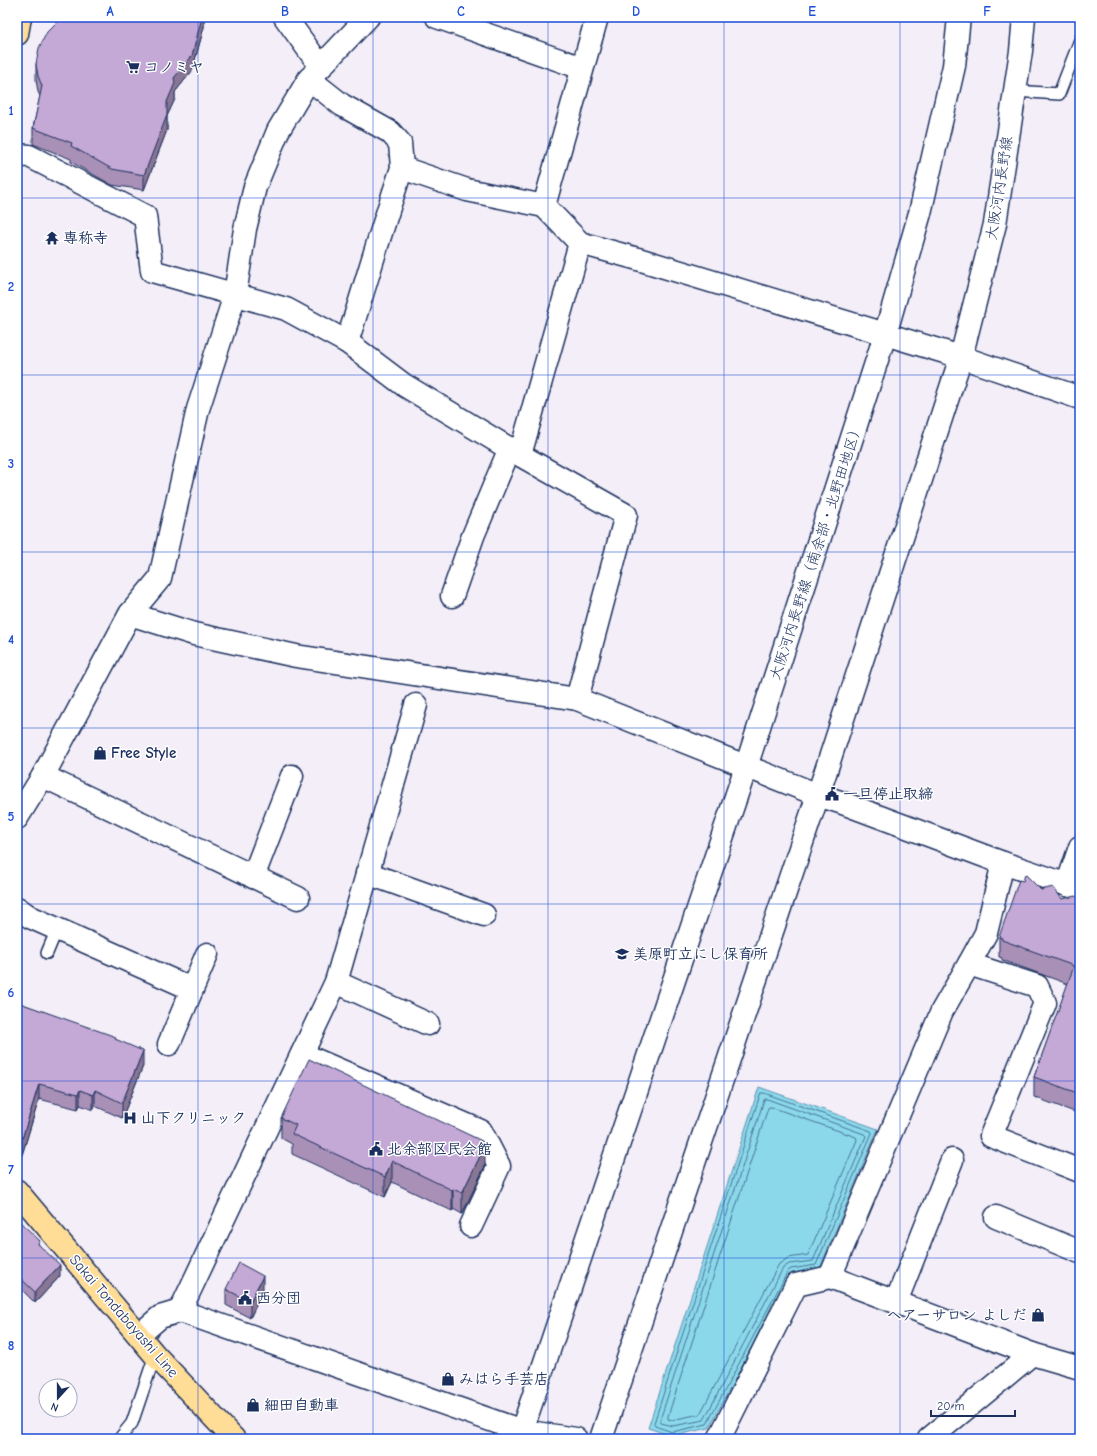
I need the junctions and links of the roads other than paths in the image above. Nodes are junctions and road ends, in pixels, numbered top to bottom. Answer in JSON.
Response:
{"nodes":[{"id":1,"x":20,"y":17,"type":"edge"},
{"id":2,"x":285,"y":17,"type":"edge"},
{"id":3,"x":368,"y":17,"type":"edge"},
{"id":4,"x":437,"y":17,"type":"edge"},
{"id":5,"x":597,"y":17,"type":"edge"},
{"id":6,"x":959,"y":17,"type":"edge"},
{"id":7,"x":1024,"y":17,"type":"edge"},
{"id":8,"x":17,"y":34,"type":"edge"},
{"id":9,"x":1080,"y":40,"type":"edge"},
{"id":10,"x":582,"y":68,"type":"junction"},
{"id":11,"x":315,"y":73,"type":"junction"},
{"id":12,"x":1015,"y":91,"type":"junction"},
{"id":13,"x":17,"y":155,"type":"edge"},
{"id":14,"x":402,"y":168,"type":"junction"},
{"id":15,"x":544,"y":206,"type":"junction"},
{"id":16,"x":580,"y":243,"type":"junction"},
{"id":17,"x":235,"y":295,"type":"junction"},
{"id":18,"x":885,"y":335,"type":"junction"},
{"id":19,"x":347,"y":342,"type":"junction"},
{"id":20,"x":961,"y":357,"type":"junction"},
{"id":21,"x":1080,"y":398,"type":"edge"},
{"id":22,"x":515,"y":452,"type":"junction"},
{"id":23,"x":452,"y":596,"type":"dead end"},
{"id":24,"x":130,"y":614,"type":"junction"},
{"id":25,"x":577,"y":699,"type":"junction"},
{"id":26,"x":416,"y":705,"type":"dead end"},
{"id":27,"x":746,"y":767,"type":"junction"},
{"id":28,"x":43,"y":776,"type":"junction"},
{"id":29,"x":292,"y":776,"type":"dead end"},
{"id":30,"x":818,"y":795,"type":"junction"},
{"id":31,"x":17,"y":818,"type":"edge"},
{"id":32,"x":1080,"y":848,"type":"edge"},
{"id":33,"x":1004,"y":864,"type":"junction"},
{"id":34,"x":367,"y":873,"type":"junction"},
{"id":35,"x":253,"y":877,"type":"junction"},
{"id":36,"x":1073,"y":887,"type":"edge"},
{"id":37,"x":298,"y":898,"type":"dead end"},
{"id":38,"x":17,"y":908,"type":"edge"},
{"id":39,"x":484,"y":915,"type":"dead end"},
{"id":40,"x":57,"y":929,"type":"junction"},
{"id":41,"x":47,"y":953,"type":"dead end"},
{"id":42,"x":207,"y":954,"type":"dead end"},
{"id":43,"x":969,"y":964,"type":"junction"},
{"id":44,"x":336,"y":982,"type":"junction"},
{"id":45,"x":192,"y":989,"type":"junction"},
{"id":46,"x":428,"y":1024,"type":"dead end"},
{"id":47,"x":168,"y":1044,"type":"dead end"},
{"id":48,"x":302,"y":1054,"type":"junction"},
{"id":49,"x":952,"y":1160,"type":"dead end"},
{"id":50,"x":1080,"y":1171,"type":"edge"},
{"id":51,"x":17,"y":1191,"type":"edge"},
{"id":52,"x":996,"y":1217,"type":"dead end"},
{"id":53,"x":471,"y":1226,"type":"dead end"},
{"id":54,"x":1080,"y":1252,"type":"edge"},
{"id":55,"x":830,"y":1277,"type":"junction"},
{"id":56,"x":896,"y":1302,"type":"junction"},
{"id":57,"x":180,"y":1311,"type":"junction"},
{"id":58,"x":139,"y":1335,"type":"junction"},
{"id":59,"x":1032,"y":1354,"type":"junction"},
{"id":60,"x":155,"y":1355,"type":"junction"},
{"id":61,"x":1080,"y":1368,"type":"edge"},
{"id":62,"x":521,"y":1435,"type":"edge"},
{"id":63,"x":120,"y":1438,"type":"edge"},
{"id":64,"x":234,"y":1439,"type":"edge"},
{"id":65,"x":576,"y":1439,"type":"edge"},
{"id":66,"x":601,"y":1439,"type":"edge"},
{"id":67,"x":719,"y":1439,"type":"edge"},
{"id":68,"x":929,"y":1439,"type":"edge"}],
"edges":[{"from":1,"to":8,"type":"main road"},
{"from":2,"to":11,"type":"street"},
{"from":3,"to":11,"type":"street"},
{"from":4,"to":10,"type":"street"},
{"from":5,"to":10,"type":"street"},
{"from":6,"to":18,"type":"street"},
{"from":7,"to":12,"type":"street","name":"大阪河内長野線"},
{"from":9,"to":12,"type":"lane"},
{"from":10,"to":15,"type":"street"},
{"from":11,"to":14,"type":"street"},
{"from":11,"to":17,"type":"street"},
{"from":12,"to":20,"type":"street","name":"大阪河内長野線"},
{"from":13,"to":17,"type":"street"},
{"from":14,"to":15,"type":"street"},
{"from":14,"to":19,"type":"street"},
{"from":15,"to":16,"type":"street"},
{"from":16,"to":18,"type":"street"},
{"from":16,"to":22,"type":"street"},
{"from":17,"to":19,"type":"street"},
{"from":17,"to":24,"type":"street"},
{"from":18,"to":20,"type":"street"},
{"from":18,"to":27,"type":"street","name":"大阪河内長野線（南余部・北野田地区）"},
{"from":19,"to":22,"type":"street"},
{"from":20,"to":21,"type":"street"},
{"from":20,"to":30,"type":"street","name":"大阪河内長野線"},
{"from":22,"to":23,"type":"street"},
{"from":22,"to":25,"type":"street"},
{"from":24,"to":25,"type":"street"},
{"from":24,"to":28,"type":"street"},
{"from":25,"to":27,"type":"street"},
{"from":26,"to":34,"type":"street"},
{"from":27,"to":30,"type":"street"},
{"from":27,"to":62,"type":"street","name":"大阪河内長野線（南余部・北野田地区）"},
{"from":28,"to":31,"type":"street"},
{"from":28,"to":35,"type":"street"},
{"from":29,"to":35,"type":"street"},
{"from":30,"to":33,"type":"street"},
{"from":30,"to":66,"type":"street","name":"大阪河内長野線"},
{"from":32,"to":36,"type":"street"},
{"from":33,"to":36,"type":"street"},
{"from":33,"to":43,"type":"street"},
{"from":34,"to":39,"type":"street"},
{"from":34,"to":44,"type":"street"},
{"from":35,"to":37,"type":"street"},
{"from":38,"to":40,"type":"street"},
{"from":40,"to":41,"type":"lane"},
{"from":40,"to":45,"type":"street"},
{"from":42,"to":45,"type":"street"},
{"from":43,"to":50,"type":"street"},
{"from":43,"to":55,"type":"street"},
{"from":44,"to":46,"type":"street"},
{"from":44,"to":48,"type":"street"},
{"from":45,"to":47,"type":"street"},
{"from":48,"to":53,"type":"street"},
{"from":48,"to":57,"type":"street"},
{"from":49,"to":56,"type":"street"},
{"from":51,"to":58,"type":"main road","name":"Sakai Tondabayashi Line"},
{"from":52,"to":54,"type":"street"},
{"from":55,"to":56,"type":"street"},
{"from":55,"to":67,"type":"street"},
{"from":56,"to":59,"type":"street"},
{"from":57,"to":58,"type":"street"},
{"from":57,"to":62,"type":"street"},
{"from":58,"to":60,"type":"main road","name":"Sakai Tondabayashi Line"},
{"from":59,"to":61,"type":"street"},
{"from":59,"to":68,"type":"street"},
{"from":60,"to":63,"type":"lane"},
{"from":60,"to":64,"type":"main road","name":"Sakai Tondabayashi Line"},
{"from":62,"to":65,"type":"street"}]}
